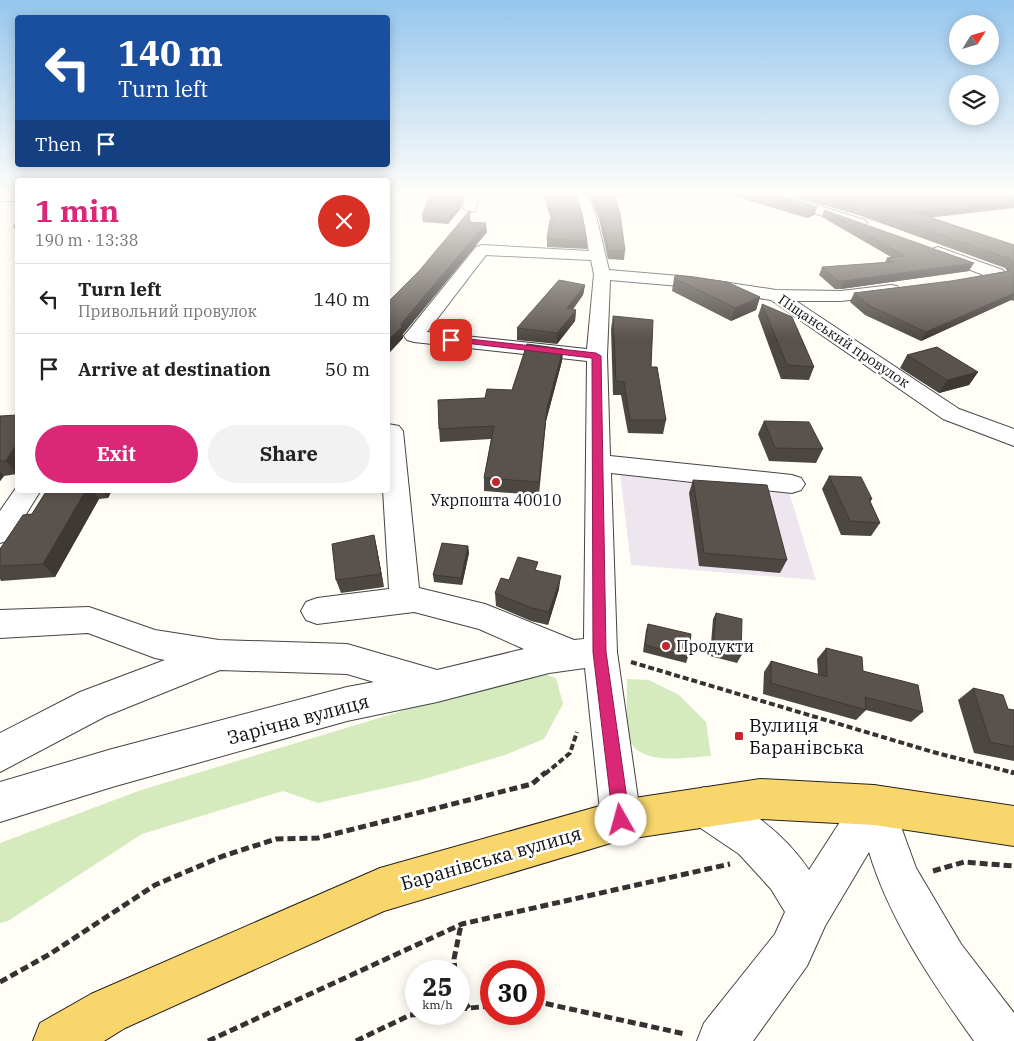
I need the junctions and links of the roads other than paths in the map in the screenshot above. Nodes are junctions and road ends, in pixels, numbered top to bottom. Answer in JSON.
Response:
{"nodes":[{"id":1,"x":594,"y":243,"type":"edge"},
{"id":2,"x":928,"y":248,"type":"edge"},
{"id":3,"x":600,"y":265,"type":"junction"},
{"id":4,"x":1006,"y":274,"type":"edge"},
{"id":5,"x":963,"y":280,"type":"edge"},
{"id":6,"x":909,"y":288,"type":"edge"},
{"id":7,"x":776,"y":295,"type":"junction"},
{"id":8,"x":596,"y":356,"type":"junction"},
{"id":9,"x":391,"y":431,"type":"dead end"},
{"id":10,"x":1014,"y":438,"type":"edge"},
{"id":11,"x":597,"y":463,"type":"junction"},
{"id":12,"x":792,"y":484,"type":"dead end"},
{"id":13,"x":26,"y":493,"type":"edge"},
{"id":14,"x":0,"y":533,"type":"edge"},
{"id":15,"x":405,"y":599,"type":"junction"},
{"id":16,"x":317,"y":611,"type":"dead end"},
{"id":17,"x":0,"y":624,"type":"edge"},
{"id":18,"x":586,"y":653,"type":"junction"},
{"id":19,"x":219,"y":655,"type":"junction"},
{"id":20,"x":437,"y":686,"type":"junction"},
{"id":21,"x":0,"y":753,"type":"edge"},
{"id":22,"x":0,"y":802,"type":"edge"},
{"id":23,"x":874,"y":805,"type":"junction"},
{"id":24,"x":704,"y":807,"type":"junction"},
{"id":25,"x":621,"y":820,"type":"junction"},
{"id":26,"x":1014,"y":826,"type":"edge"},
{"id":27,"x":809,"y":910,"type":"junction"},
{"id":28,"x":706,"y":1038,"type":"edge"},
{"id":29,"x":58,"y":1041,"type":"edge"},
{"id":30,"x":1004,"y":1041,"type":"edge"}],
"edges":[{"from":1,"to":3,"type":"street"},
{"from":2,"to":4,"type":"street"},
{"from":3,"to":7,"type":"street","name":"Піщанський провулок"},
{"from":3,"to":8,"type":"street"},
{"from":3,"to":8,"type":"street","name":"Піщанський провулок"},
{"from":4,"to":5,"type":"street"},
{"from":6,"to":7,"type":"street"},
{"from":7,"to":10,"type":"street","name":"Піщанський провулок"},
{"from":8,"to":11,"type":"street"},
{"from":9,"to":15,"type":"street"},
{"from":11,"to":12,"type":"street"},
{"from":11,"to":18,"type":"street"},
{"from":13,"to":14,"type":"street"},
{"from":15,"to":16,"type":"street"},
{"from":15,"to":18,"type":"street"},
{"from":17,"to":19,"type":"street"},
{"from":18,"to":20,"type":"street","name":"Зарічна вулиця"},
{"from":18,"to":25,"type":"street"},
{"from":19,"to":20,"type":"street"},
{"from":19,"to":21,"type":"street"},
{"from":20,"to":22,"type":"street","name":"Зарічна вулиця"},
{"from":23,"to":24,"type":"main road","name":"Баранівська вулиця"},
{"from":23,"to":26,"type":"main road","name":"Баранівська вулиця"},
{"from":23,"to":27,"type":"street"},
{"from":23,"to":30,"type":"street"},
{"from":24,"to":25,"type":"main road","name":"Баранівська вулиця"},
{"from":24,"to":27,"type":"street"},
{"from":25,"to":29,"type":"main road","name":"Баранівська вулиця"},
{"from":27,"to":28,"type":"street"}]}
